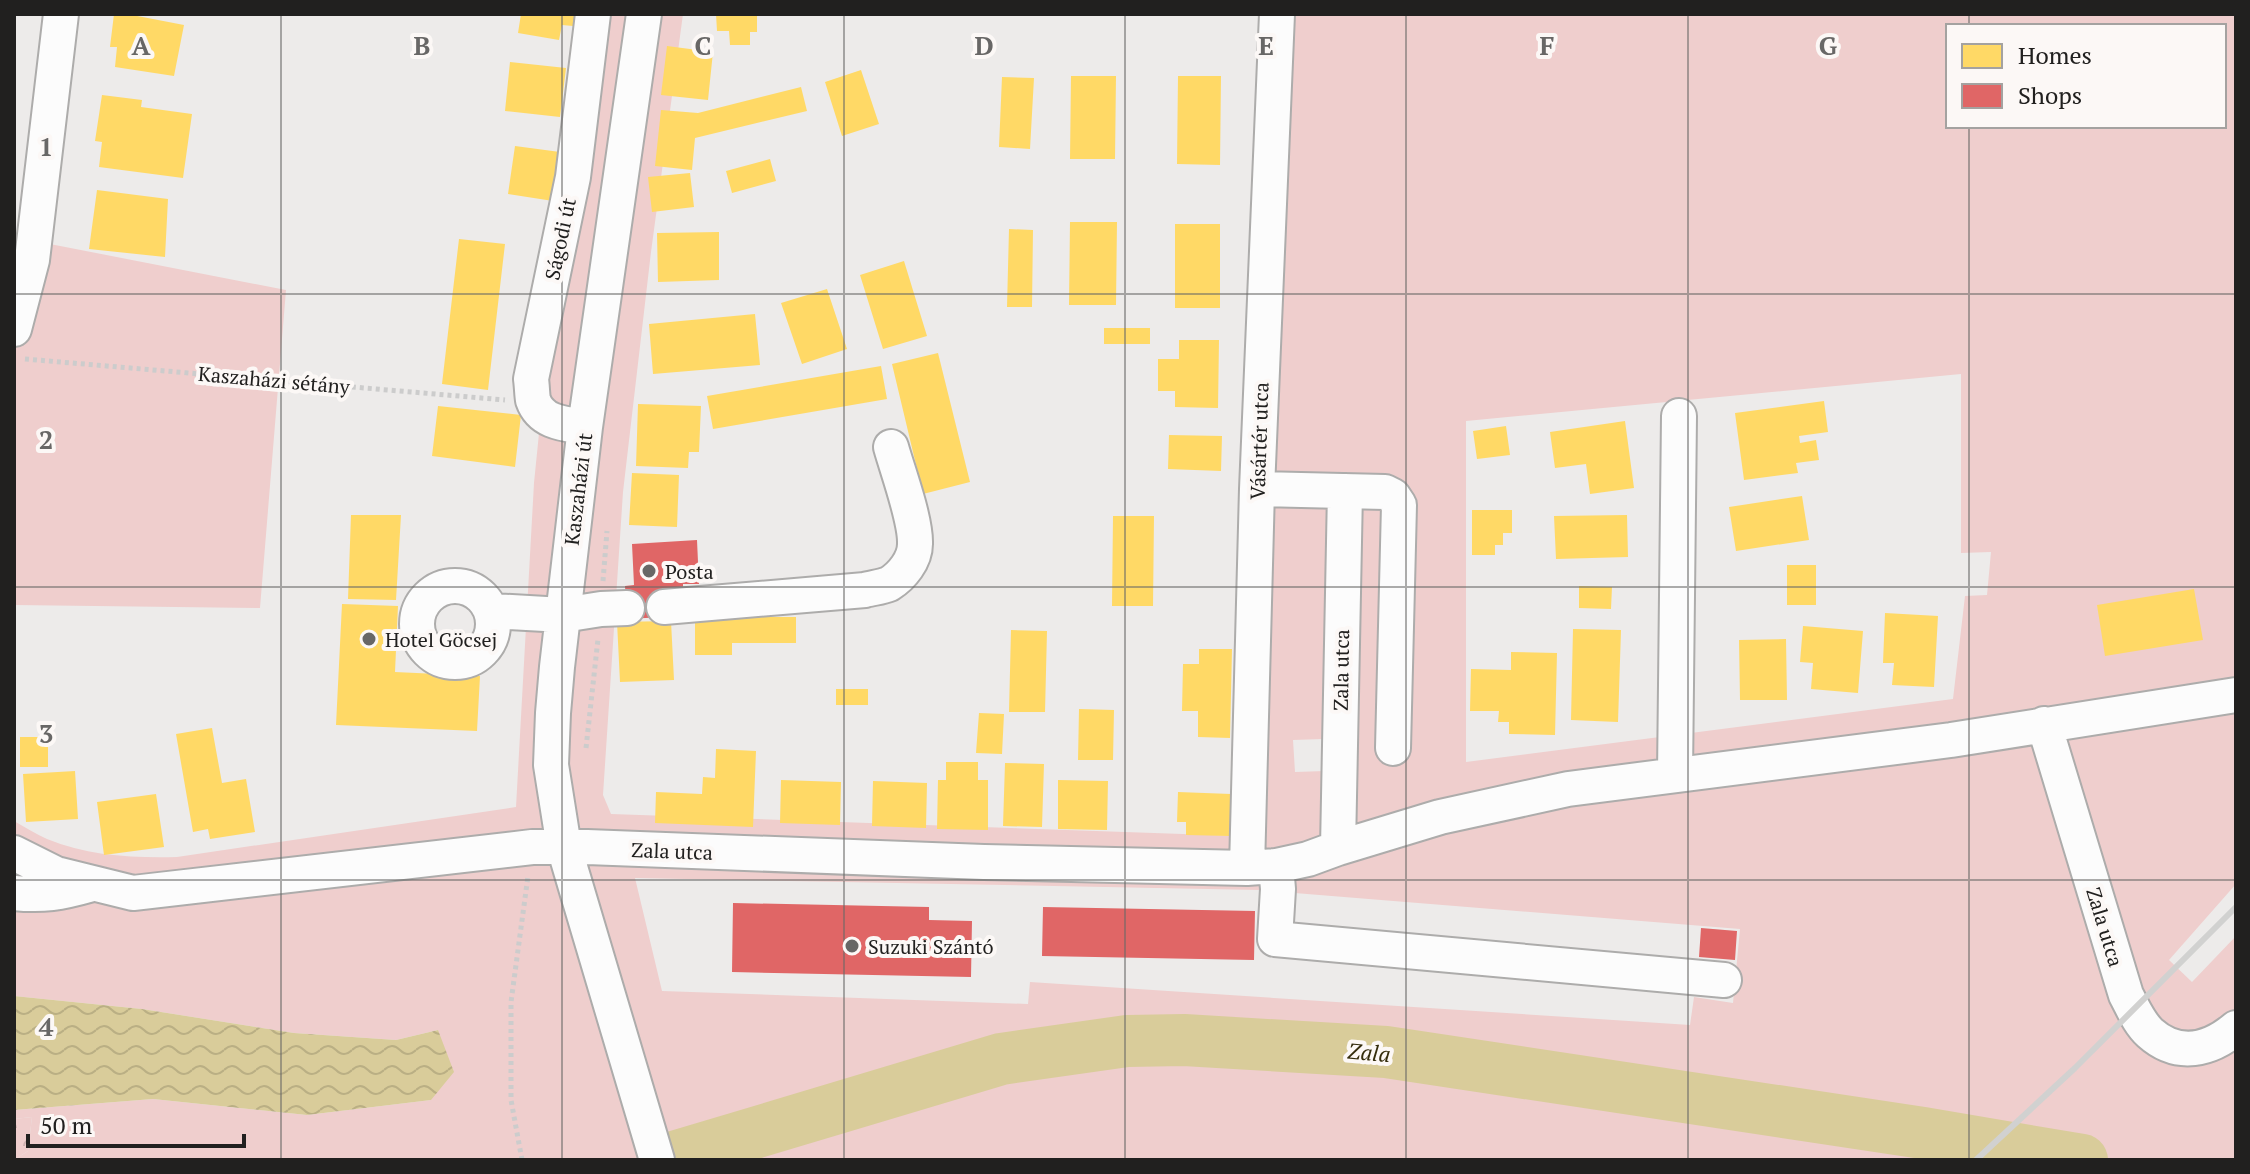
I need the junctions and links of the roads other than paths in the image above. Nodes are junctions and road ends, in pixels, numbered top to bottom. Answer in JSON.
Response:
{"nodes":[{"id":1,"x":61,"y":14,"type":"edge"},
{"id":2,"x":593,"y":14,"type":"edge"},
{"id":3,"x":644,"y":14,"type":"edge"},
{"id":4,"x":1277,"y":14,"type":"edge"},
{"id":5,"x":14,"y":329,"type":"edge"},
{"id":6,"x":1679,"y":416,"type":"dead end"},
{"id":7,"x":585,"y":427,"type":"junction"},
{"id":8,"x":891,"y":447,"type":"dead end"},
{"id":9,"x":1257,"y":489,"type":"junction"},
{"id":10,"x":1345,"y":491,"type":"junction"},
{"id":11,"x":664,"y":607,"type":"dead end"},
{"id":12,"x":627,"y":608,"type":"dead end"},
{"id":13,"x":492,"y":611,"type":"dead end"},
{"id":14,"x":563,"y":615,"type":"junction"},
{"id":15,"x":2236,"y":695,"type":"edge"},
{"id":16,"x":2044,"y":724,"type":"junction"},
{"id":17,"x":1340,"y":742,"type":"junction"},
{"id":18,"x":1675,"y":775,"type":"junction"},
{"id":19,"x":548,"y":847,"type":"junction"},
{"id":20,"x":1338,"y":848,"type":"junction"},
{"id":21,"x":14,"y":853,"type":"edge"},
{"id":22,"x":1261,"y":867,"type":"junction"},
{"id":23,"x":94,"y":884,"type":"junction"},
{"id":24,"x":14,"y":893,"type":"edge"},
{"id":25,"x":1724,"y":980,"type":"dead end"},
{"id":26,"x":2236,"y":1028,"type":"edge"},
{"id":27,"x":657,"y":1160,"type":"edge"}],
"edges":[{"from":1,"to":5,"type":"street"},
{"from":2,"to":7,"type":"street","name":"Ságodi út"},
{"from":3,"to":7,"type":"street","name":"Kaszaházi út"},
{"from":4,"to":9,"type":"street","name":"Vásártér utca"},
{"from":6,"to":18,"type":"street"},
{"from":7,"to":14,"type":"street","name":"Kaszaházi út"},
{"from":8,"to":11,"type":"street"},
{"from":9,"to":10,"type":"street"},
{"from":9,"to":22,"type":"street","name":"Vásártér utca"},
{"from":10,"to":17,"type":"street","name":"Zala utca"},
{"from":10,"to":17,"type":"street"},
{"from":12,"to":14,"type":"street"},
{"from":13,"to":14,"type":"street"},
{"from":14,"to":19,"type":"street","name":"Kaszaházi út"},
{"from":15,"to":16,"type":"street","name":"Zala utca"},
{"from":16,"to":18,"type":"street","name":"Zala utca"},
{"from":16,"to":26,"type":"street","name":"Zala utca"},
{"from":17,"to":20,"type":"street","name":"Zala utca"},
{"from":18,"to":20,"type":"street","name":"Zala utca"},
{"from":19,"to":22,"type":"street","name":"Zala utca"},
{"from":19,"to":23,"type":"street","name":"Zala utca"},
{"from":19,"to":27,"type":"street","name":"Kaszaházi út"},
{"from":20,"to":22,"type":"street","name":"Zala utca"},
{"from":21,"to":23,"type":"street","name":"Zala utca"},
{"from":22,"to":25,"type":"street","name":"Vásártér utca"},
{"from":23,"to":24,"type":"street"}]}
